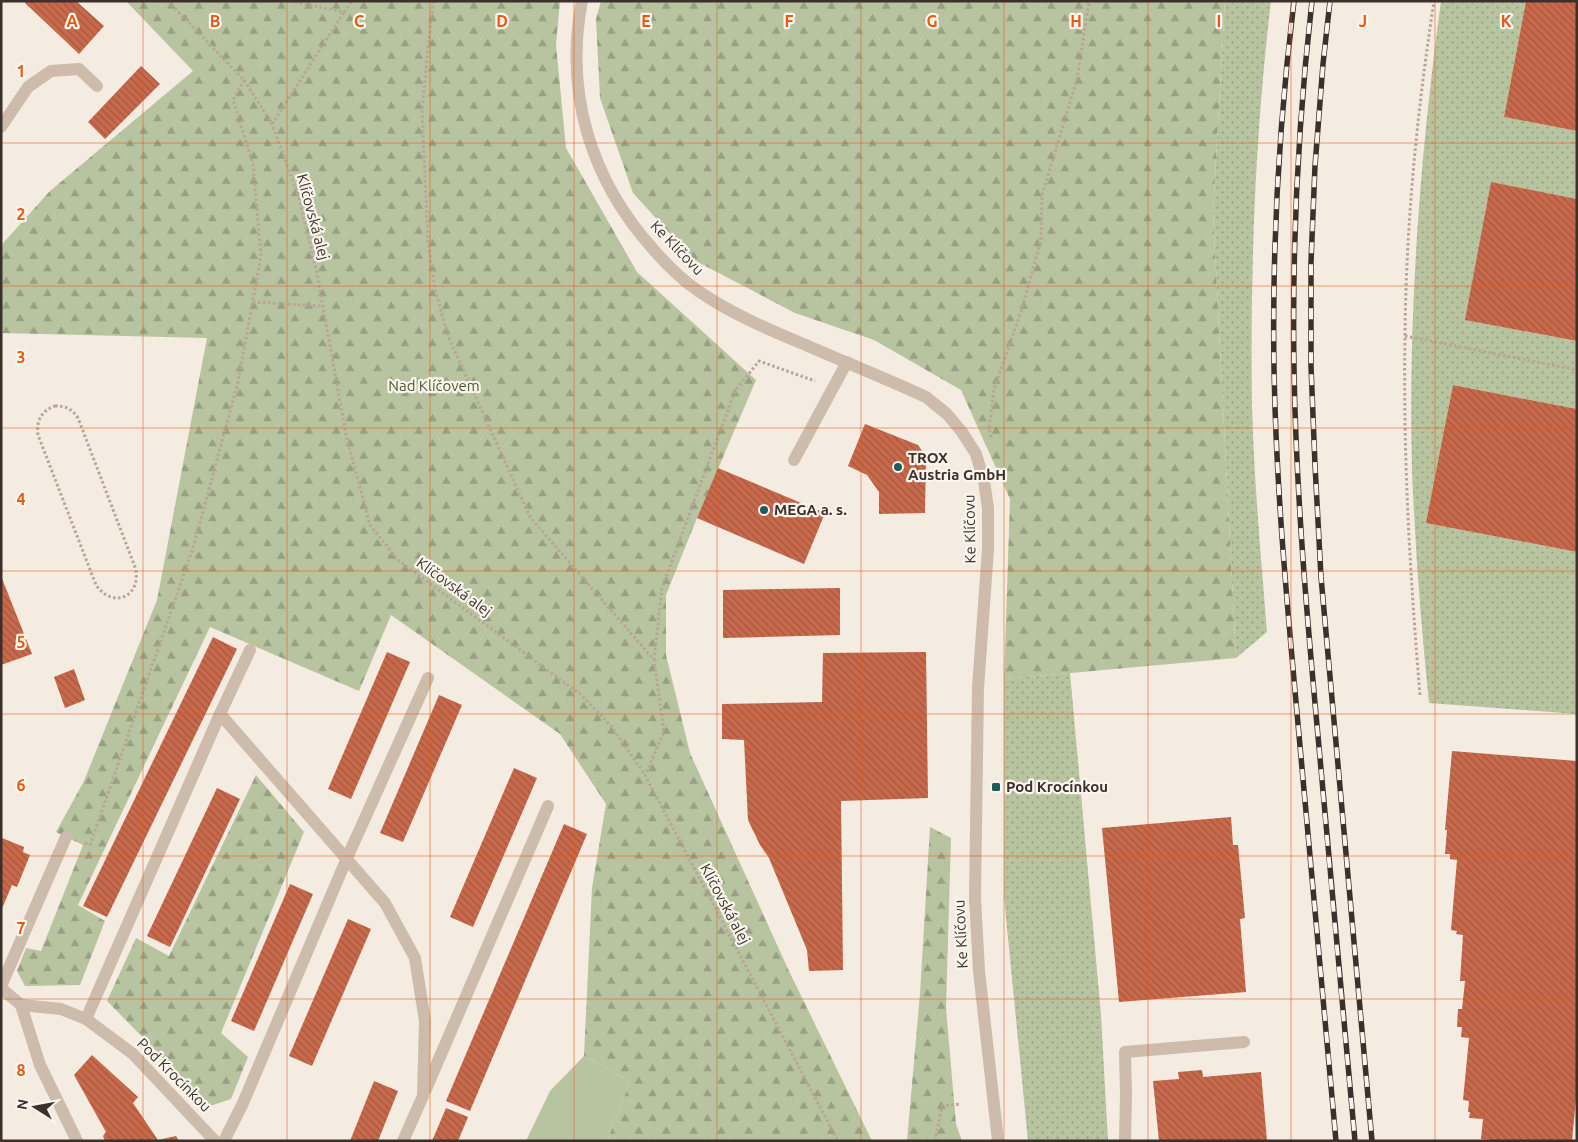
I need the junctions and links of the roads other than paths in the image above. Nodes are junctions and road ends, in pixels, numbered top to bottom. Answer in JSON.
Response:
{"nodes":[{"id":1,"x":582,"y":1,"type":"edge"},
{"id":2,"x":97,"y":86,"type":"dead end"},
{"id":3,"x":7,"y":110,"type":"edge"},
{"id":4,"x":1,"y":127,"type":"edge"},
{"id":5,"x":847,"y":362,"type":"junction"},
{"id":6,"x":794,"y":460,"type":"dead end"},
{"id":7,"x":250,"y":650,"type":"dead end"},
{"id":8,"x":428,"y":678,"type":"dead end"},
{"id":9,"x":220,"y":714,"type":"junction"},
{"id":10,"x":548,"y":806,"type":"dead end"},
{"id":11,"x":66,"y":837,"type":"road end"},
{"id":12,"x":347,"y":858,"type":"junction"},
{"id":13,"x":1,"y":987,"type":"edge"},
{"id":14,"x":22,"y":1005,"type":"junction"},
{"id":15,"x":86,"y":1019,"type":"junction"},
{"id":16,"x":1244,"y":1042,"type":"dead end"},
{"id":17,"x":423,"y":1096,"type":"junction"},
{"id":18,"x":78,"y":1141,"type":"edge"},
{"id":19,"x":215,"y":1141,"type":"edge"},
{"id":20,"x":224,"y":1141,"type":"edge"},
{"id":21,"x":403,"y":1141,"type":"edge"},
{"id":22,"x":998,"y":1141,"type":"edge"},
{"id":23,"x":1125,"y":1141,"type":"edge"}],
"edges":[{"from":1,"to":5,"type":"street","name":"Ke Klíčovu"},
{"from":2,"to":3,"type":"street"},
{"from":3,"to":4,"type":"street"},
{"from":5,"to":6,"type":"street"},
{"from":5,"to":22,"type":"street","name":"Ke Klíčovu"},
{"from":7,"to":9,"type":"street"},
{"from":8,"to":12,"type":"street"},
{"from":9,"to":12,"type":"street"},
{"from":9,"to":15,"type":"street"},
{"from":10,"to":17,"type":"street"},
{"from":11,"to":13,"type":"street"},
{"from":12,"to":17,"type":"street"},
{"from":12,"to":20,"type":"street"},
{"from":13,"to":14,"type":"street"},
{"from":14,"to":15,"type":"street","name":"Pod Krocínkou"},
{"from":14,"to":18,"type":"street"},
{"from":15,"to":19,"type":"street","name":"Pod Krocínkou"},
{"from":16,"to":23,"type":"street"},
{"from":17,"to":21,"type":"street"}]}
